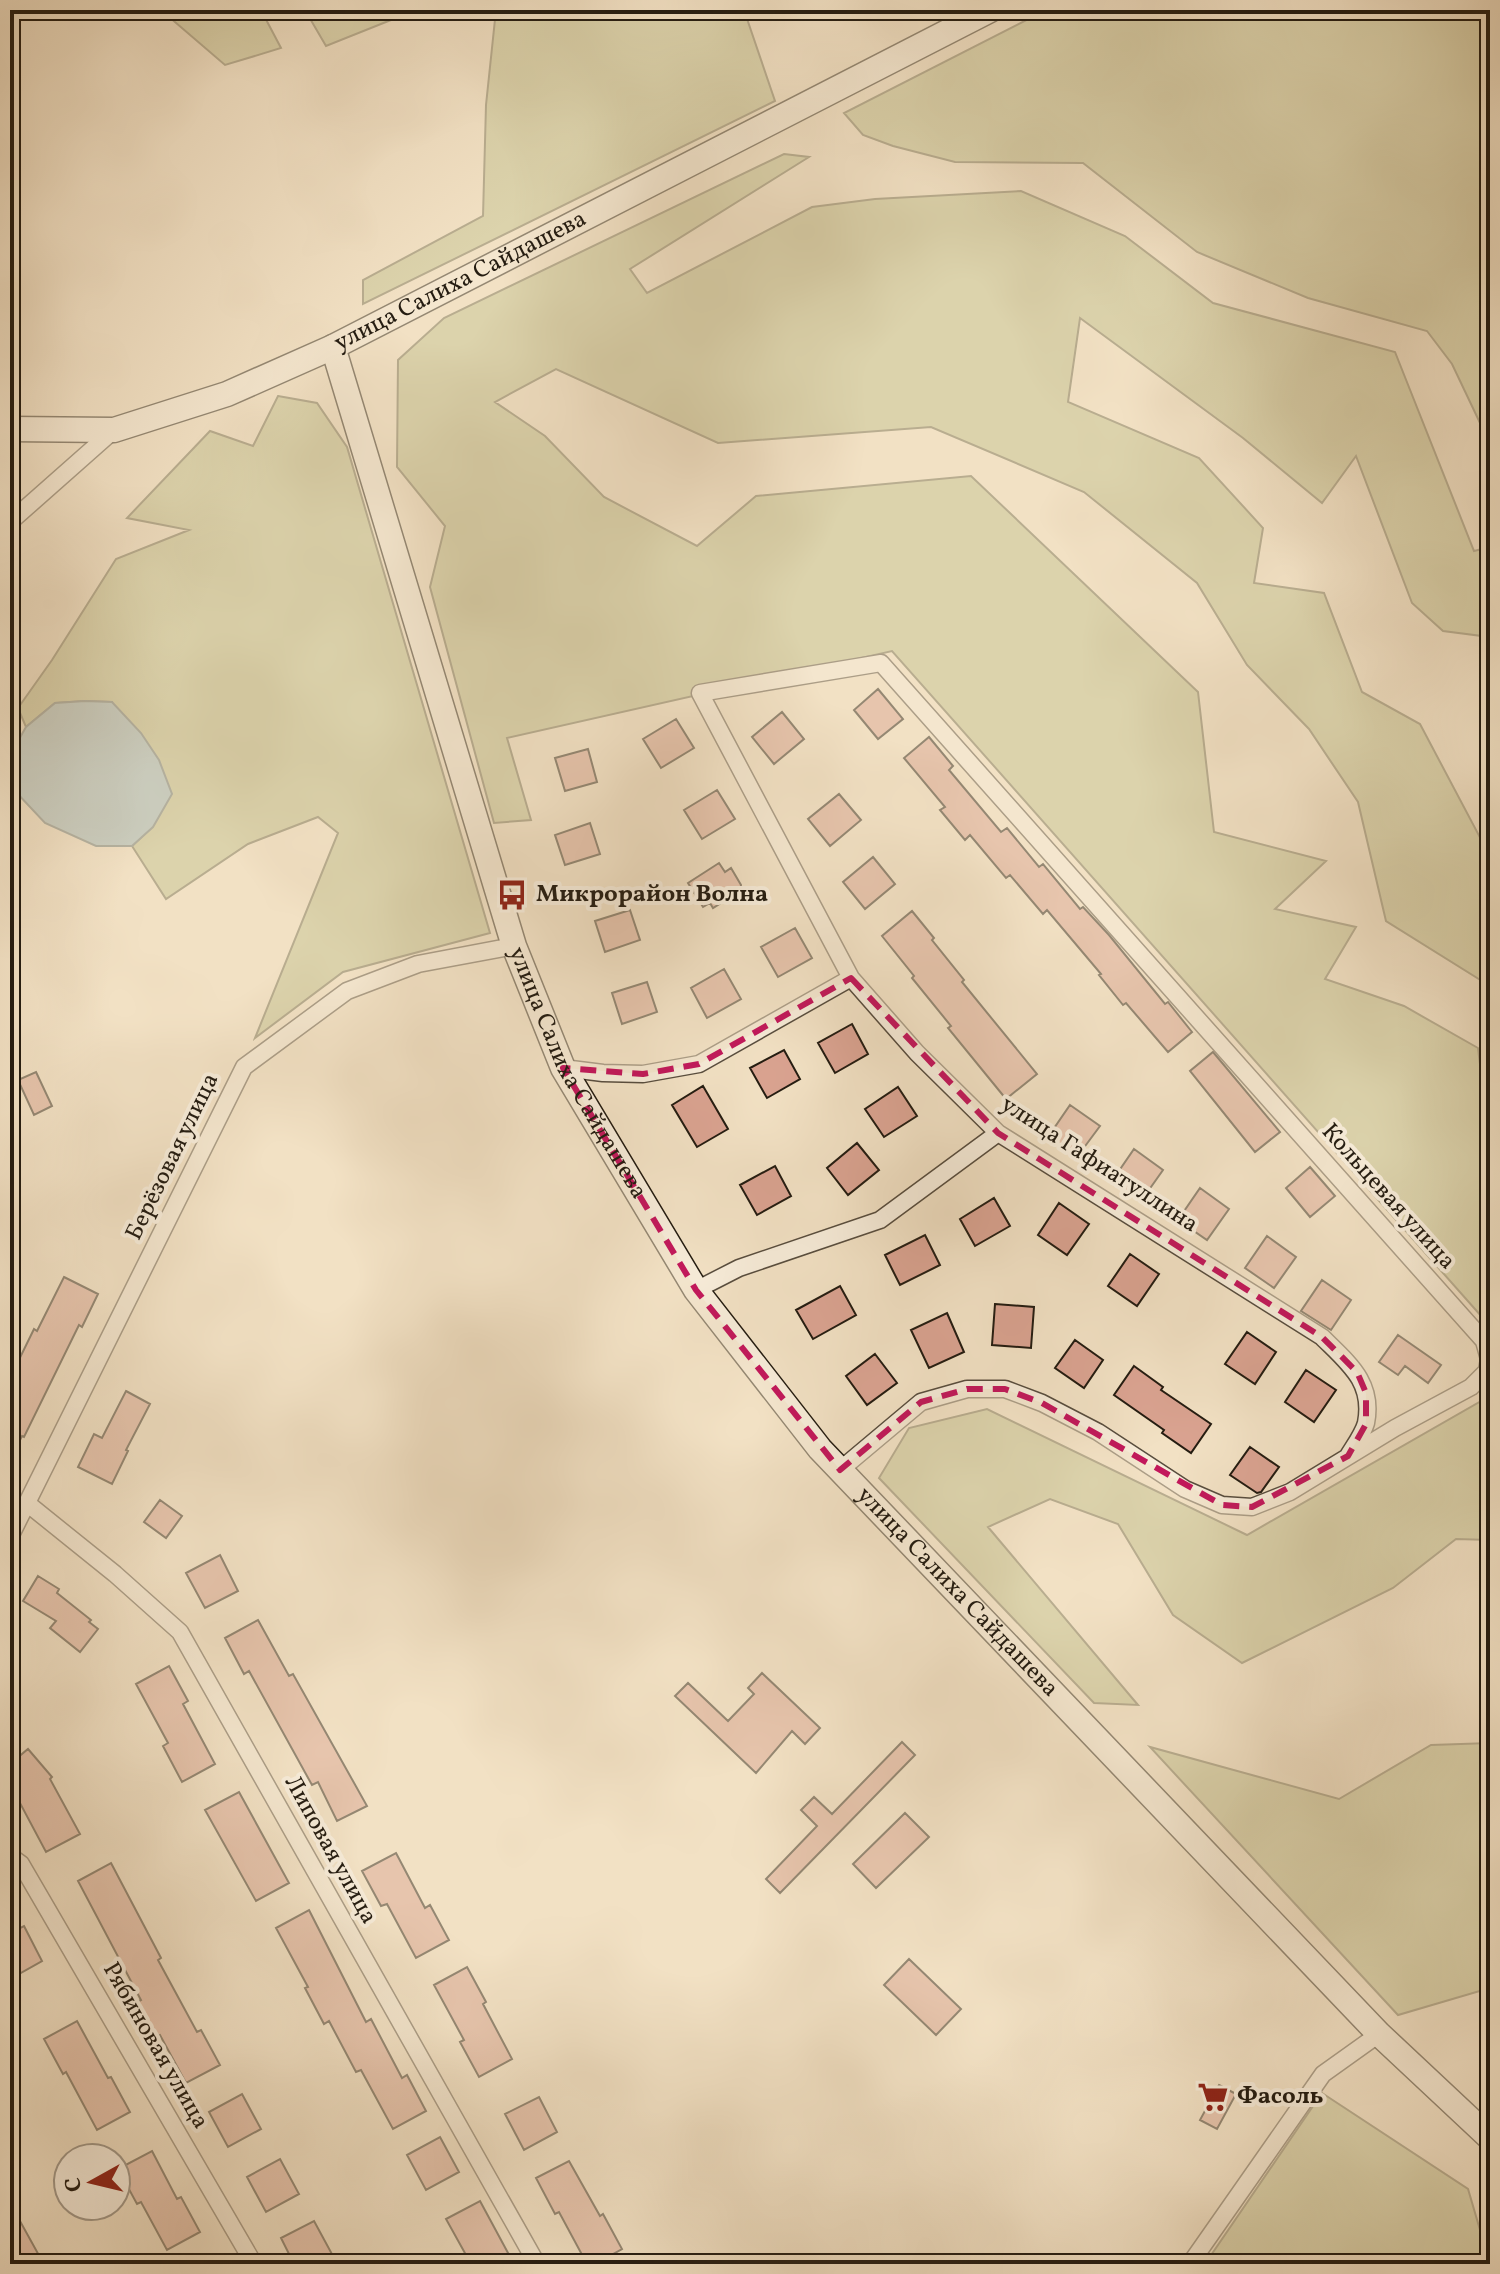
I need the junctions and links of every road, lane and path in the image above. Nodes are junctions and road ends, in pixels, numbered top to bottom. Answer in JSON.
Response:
{"nodes":[{"id":1,"x":990,"y":10,"type":"edge"},
{"id":2,"x":333,"y":347,"type":"junction"},
{"id":3,"x":10,"y":429,"type":"edge"},
{"id":4,"x":114,"y":430,"type":"junction"},
{"id":5,"x":10,"y":522,"type":"edge"},
{"id":6,"x":710,"y":715,"type":"joint"},
{"id":7,"x":514,"y":946,"type":"junction"},
{"id":8,"x":851,"y":978,"type":"junction"},
{"id":9,"x":563,"y":1068,"type":"junction"},
{"id":10,"x":998,"y":1133,"type":"junction"},
{"id":11,"x":696,"y":1290,"type":"junction"},
{"id":12,"x":1348,"y":1456,"type":"junction"},
{"id":13,"x":840,"y":1470,"type":"junction"},
{"id":14,"x":28,"y":1504,"type":"junction"},
{"id":15,"x":10,"y":1537,"type":"edge"},
{"id":16,"x":10,"y":1856,"type":"edge"},
{"id":17,"x":1379,"y":2034,"type":"junction"},
{"id":18,"x":1490,"y":2138,"type":"edge"},
{"id":19,"x":254,"y":2264,"type":"edge"},
{"id":20,"x":537,"y":2264,"type":"edge"},
{"id":21,"x":1190,"y":2264,"type":"edge"}],
"edges":[{"from":1,"to":2,"type":"street","name":"улица Салиха Сайдашева"},
{"from":2,"to":4,"type":"street"},
{"from":2,"to":7,"type":"street","name":"улица Салиха Сайдашева"},
{"from":3,"to":4,"type":"street"},
{"from":4,"to":5,"type":"street"},
{"from":6,"to":8,"type":"street","name":"улица Гафиатуллина"},
{"from":6,"to":12,"type":"street","name":"Кольцевая улица"},
{"from":7,"to":9,"type":"street","name":"улица Салиха Сайдашева"},
{"from":7,"to":14,"type":"street","name":"Берёзовая улица"},
{"from":8,"to":9,"type":"street"},
{"from":8,"to":10,"type":"street","name":"улица Гафиатуллина"},
{"from":9,"to":11,"type":"street","name":"улица Салиха Сайдашева"},
{"from":10,"to":11,"type":"street"},
{"from":10,"to":12,"type":"street","name":"улица Гафиатуллина"},
{"from":11,"to":13,"type":"street","name":"улица Салиха Сайдашева"},
{"from":12,"to":13,"type":"street","name":"Кольцевая улица"},
{"from":13,"to":17,"type":"street","name":"улица Салиха Сайдашева"},
{"from":14,"to":15,"type":"street","name":"Берёзовая улица"},
{"from":14,"to":20,"type":"street","name":"Липовая улица"},
{"from":16,"to":19,"type":"street","name":"Рябиновая улица"},
{"from":17,"to":18,"type":"street","name":"улица Салиха Сайдашева"},
{"from":17,"to":21,"type":"street"}]}
